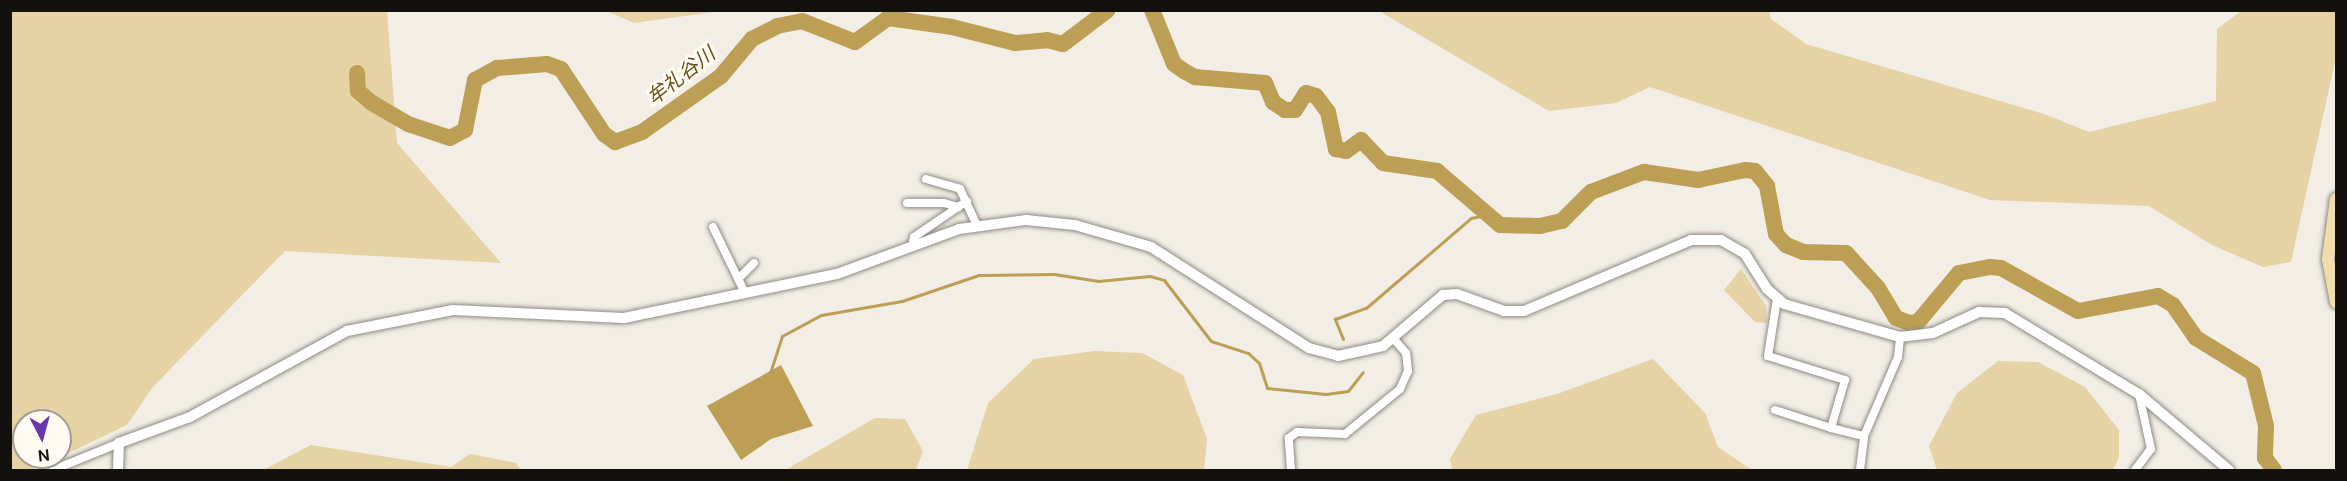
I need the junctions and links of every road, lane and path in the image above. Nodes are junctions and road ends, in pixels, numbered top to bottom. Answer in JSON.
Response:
{"nodes":[{"id":1,"x":926,"y":179,"type":"dead end"},
{"id":2,"x":2337,"y":200,"type":"edge"},
{"id":3,"x":968,"y":201,"type":"junction"},
{"id":4,"x":907,"y":203,"type":"dead end"},
{"id":5,"x":957,"y":207,"type":"junction"},
{"id":6,"x":977,"y":225,"type":"junction"},
{"id":7,"x":713,"y":227,"type":"dead end"},
{"id":8,"x":912,"y":247,"type":"junction"},
{"id":9,"x":754,"y":262,"type":"dead end"},
{"id":10,"x":739,"y":278,"type":"junction"},
{"id":11,"x":745,"y":293,"type":"junction"},
{"id":12,"x":1777,"y":299,"type":"junction"},
{"id":13,"x":2337,"y":302,"type":"edge"},
{"id":14,"x":1900,"y":337,"type":"junction"},
{"id":15,"x":1393,"y":338,"type":"junction"},
{"id":16,"x":2139,"y":394,"type":"junction"},
{"id":17,"x":1775,"y":410,"type":"dead end"},
{"id":18,"x":1831,"y":428,"type":"junction"},
{"id":19,"x":1864,"y":436,"type":"junction"},
{"id":20,"x":119,"y":443,"type":"junction"},
{"id":21,"x":53,"y":471,"type":"edge"},
{"id":22,"x":118,"y":471,"type":"edge"},
{"id":23,"x":1290,"y":471,"type":"edge"},
{"id":24,"x":1860,"y":471,"type":"edge"},
{"id":25,"x":2135,"y":471,"type":"edge"},
{"id":26,"x":2229,"y":471,"type":"edge"}],
"edges":[{"from":1,"to":3,"type":"street"},
{"from":2,"to":13,"type":"main road"},
{"from":3,"to":5,"type":"street"},
{"from":3,"to":6,"type":"street"},
{"from":4,"to":5,"type":"street"},
{"from":5,"to":8,"type":"street"},
{"from":6,"to":8,"type":"street"},
{"from":6,"to":15,"type":"street"},
{"from":7,"to":10,"type":"street"},
{"from":8,"to":11,"type":"street"},
{"from":9,"to":10,"type":"street"},
{"from":10,"to":11,"type":"street"},
{"from":11,"to":20,"type":"street"},
{"from":12,"to":14,"type":"street"},
{"from":12,"to":15,"type":"street"},
{"from":12,"to":18,"type":"street"},
{"from":14,"to":16,"type":"street"},
{"from":14,"to":19,"type":"street"},
{"from":15,"to":23,"type":"street"},
{"from":16,"to":25,"type":"street"},
{"from":16,"to":26,"type":"street"},
{"from":17,"to":18,"type":"street"},
{"from":18,"to":19,"type":"street"},
{"from":19,"to":24,"type":"street"},
{"from":20,"to":21,"type":"street"},
{"from":20,"to":22,"type":"street"}]}
